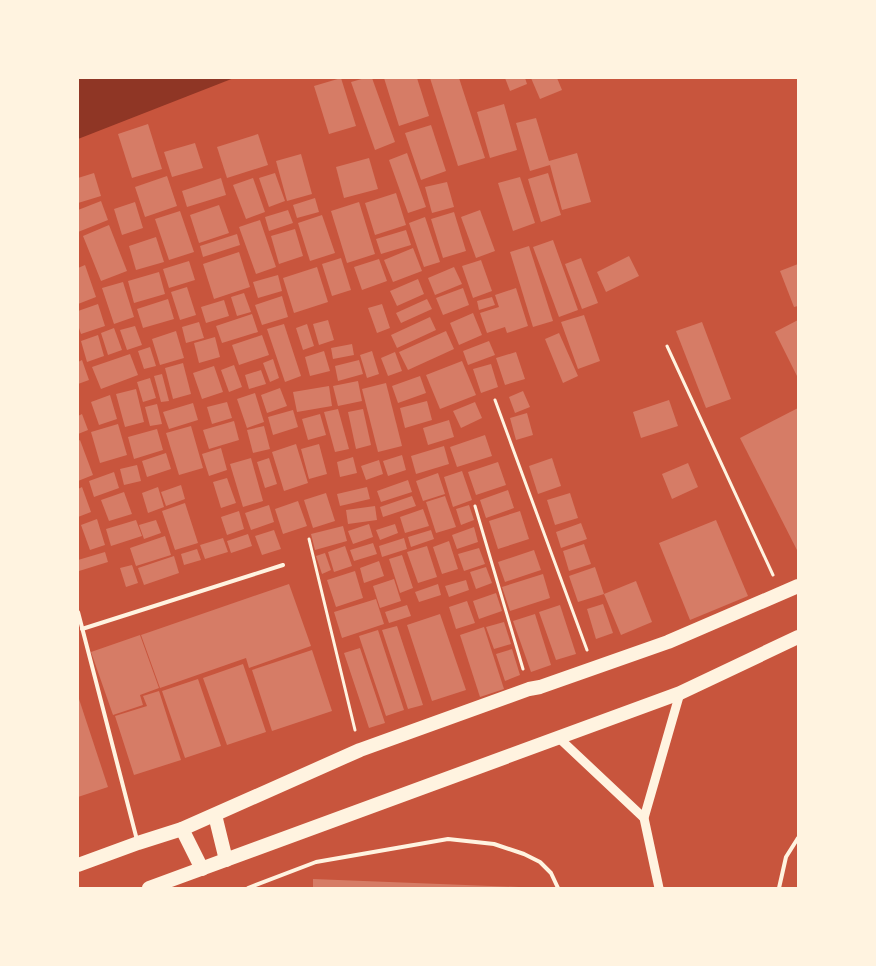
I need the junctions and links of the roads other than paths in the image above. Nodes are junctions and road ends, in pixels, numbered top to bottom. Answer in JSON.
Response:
{"nodes":[{"id":1,"x":283,"y":565,"type":"dead end"},
{"id":2,"x":798,"y":586,"type":"edge"},
{"id":3,"x":78,"y":612,"type":"edge"},
{"id":4,"x":82,"y":629,"type":"junction"},
{"id":5,"x":798,"y":637,"type":"edge"},
{"id":6,"x":680,"y":693,"type":"junction"},
{"id":7,"x":560,"y":738,"type":"junction"},
{"id":8,"x":215,"y":815,"type":"junction"},
{"id":9,"x":644,"y":818,"type":"junction"},
{"id":10,"x":182,"y":829,"type":"junction"},
{"id":11,"x":798,"y":838,"type":"edge"},
{"id":12,"x":138,"y":842,"type":"junction"},
{"id":13,"x":226,"y":860,"type":"junction"},
{"id":14,"x":78,"y":865,"type":"edge"},
{"id":15,"x":202,"y":869,"type":"junction"},
{"id":16,"x":148,"y":888,"type":"edge"},
{"id":17,"x":248,"y":888,"type":"edge"},
{"id":18,"x":558,"y":888,"type":"edge"},
{"id":19,"x":659,"y":888,"type":"edge"},
{"id":20,"x":779,"y":888,"type":"edge"}],
"edges":[{"from":1,"to":4,"type":"lane"},
{"from":2,"to":8,"type":"highway"},
{"from":3,"to":4,"type":"lane"},
{"from":4,"to":12,"type":"lane"},
{"from":5,"to":6,"type":"highway"},
{"from":6,"to":7,"type":"highway"},
{"from":6,"to":9,"type":"street"},
{"from":7,"to":9,"type":"street"},
{"from":7,"to":13,"type":"highway"},
{"from":8,"to":10,"type":"highway"},
{"from":8,"to":13,"type":"highway"},
{"from":9,"to":19,"type":"street"},
{"from":10,"to":12,"type":"highway"},
{"from":10,"to":15,"type":"highway"},
{"from":11,"to":20,"type":"lane"},
{"from":12,"to":14,"type":"highway"},
{"from":13,"to":15,"type":"highway"},
{"from":15,"to":16,"type":"highway"},
{"from":17,"to":18,"type":"lane"}]}
